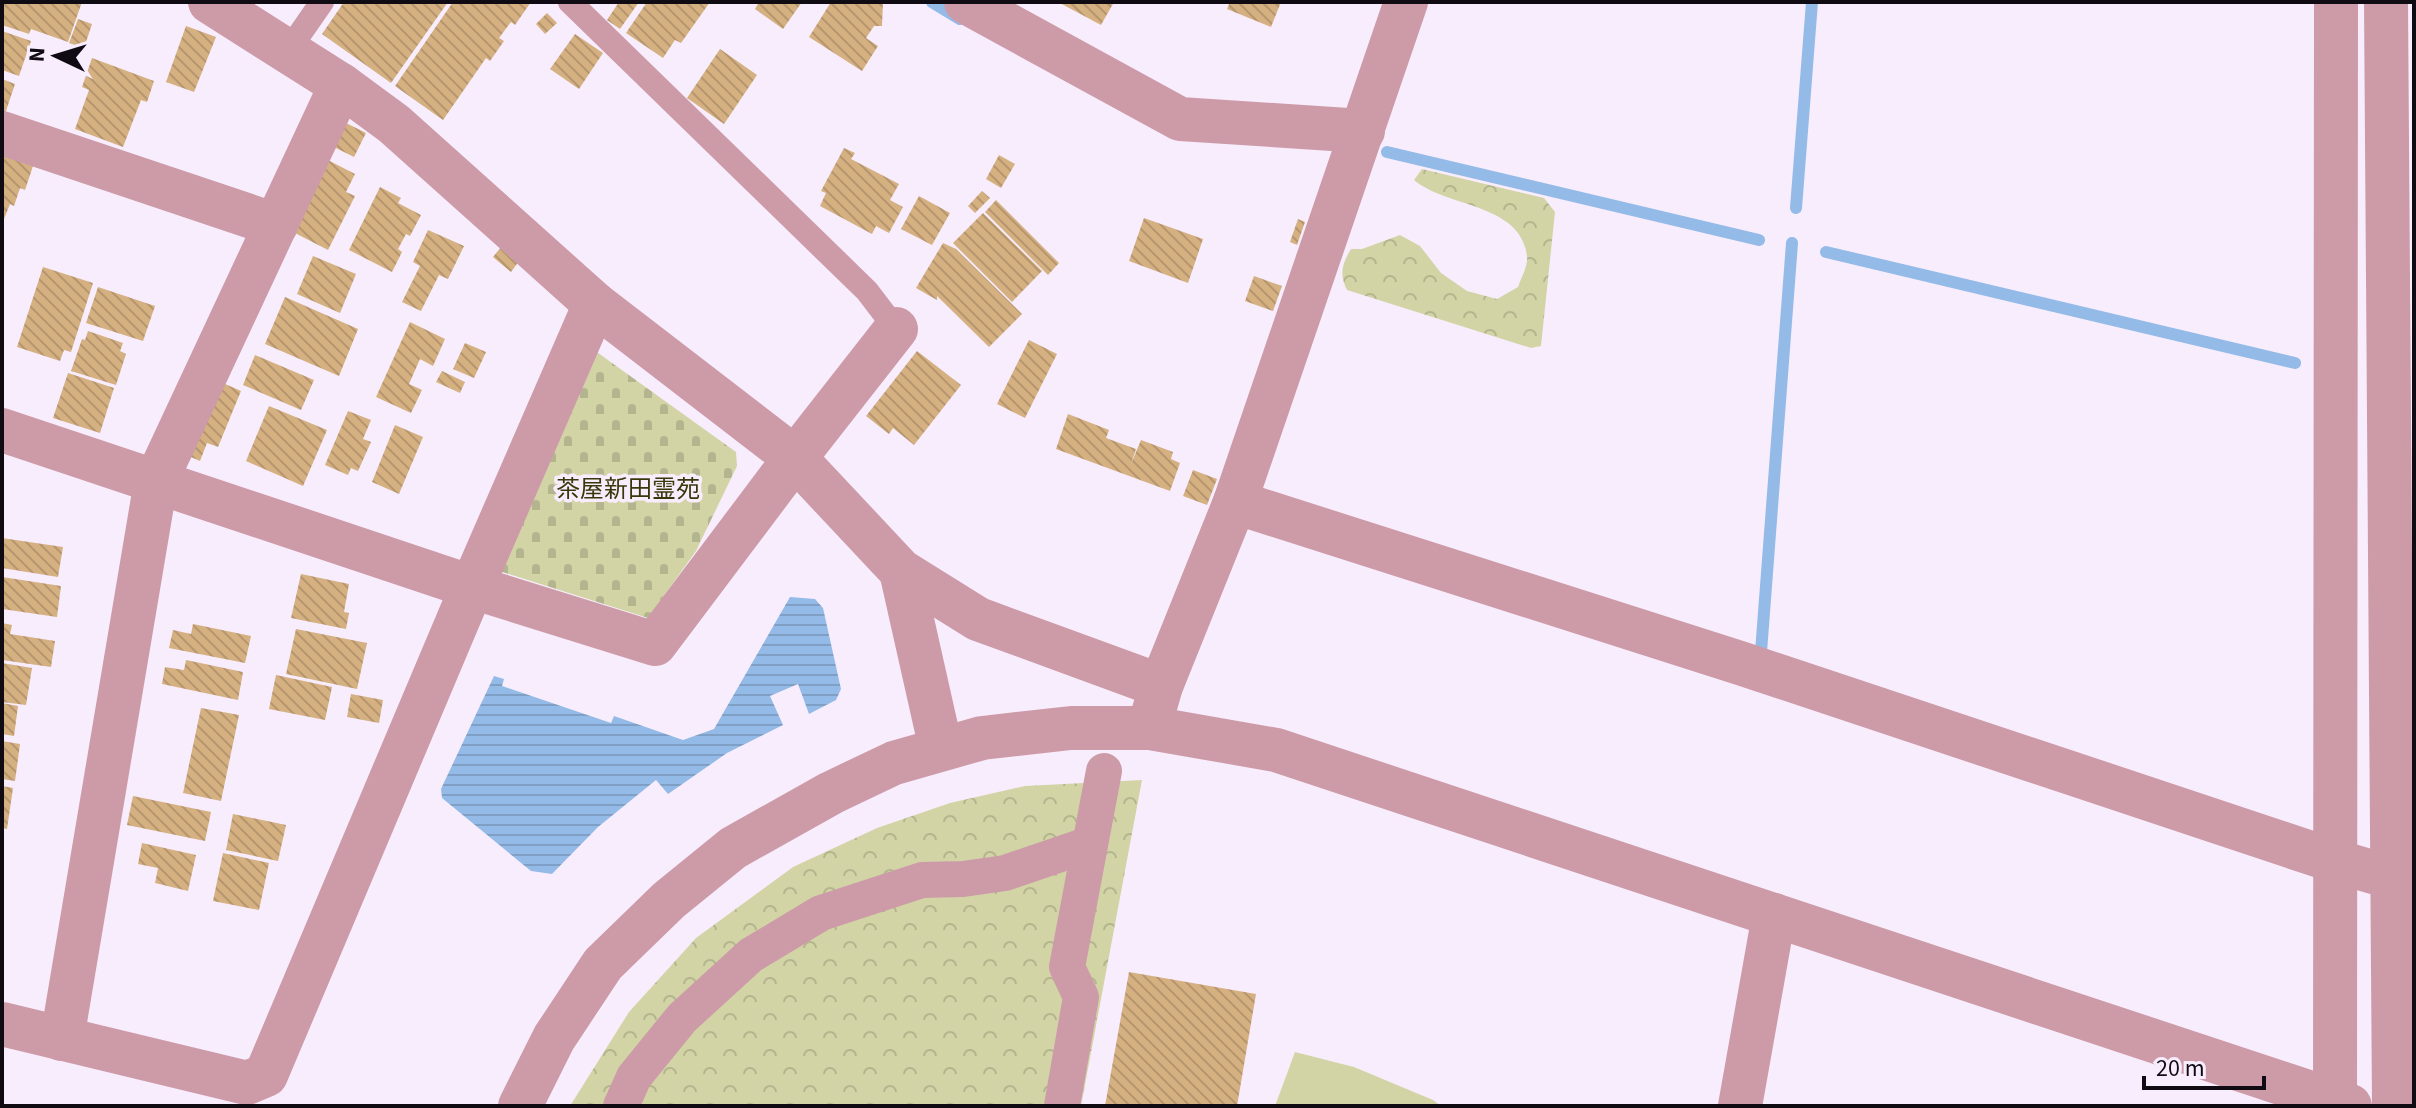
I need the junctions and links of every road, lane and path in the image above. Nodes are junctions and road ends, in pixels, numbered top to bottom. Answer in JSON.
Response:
{"nodes":[{"id":1,"x":210,"y":2,"type":"edge"},
{"id":2,"x":322,"y":2,"type":"edge"},
{"id":3,"x":570,"y":2,"type":"edge"},
{"id":4,"x":966,"y":2,"type":"edge"},
{"id":5,"x":1406,"y":2,"type":"edge"},
{"id":6,"x":2336,"y":2,"type":"edge"},
{"id":7,"x":2386,"y":2,"type":"edge"},
{"id":8,"x":288,"y":51,"type":"junction"},
{"id":9,"x":341,"y":85,"type":"junction"},
{"id":10,"x":1363,"y":131,"type":"junction"},
{"id":11,"x":2,"y":133,"type":"edge"},
{"id":12,"x":276,"y":225,"type":"junction"},
{"id":13,"x":595,"y":304,"type":"junction"},
{"id":14,"x":896,"y":329,"type":"joint"},
{"id":15,"x":2,"y":430,"type":"edge"},
{"id":16,"x":795,"y":458,"type":"junction"},
{"id":17,"x":156,"y":481,"type":"junction"},
{"id":18,"x":1235,"y":502,"type":"junction"},
{"id":19,"x":901,"y":571,"type":"junction"},
{"id":20,"x":472,"y":587,"type":"junction"},
{"id":21,"x":1161,"y":686,"type":"junction"},
{"id":22,"x":1150,"y":728,"type":"junction"},
{"id":23,"x":941,"y":749,"type":"junction"},
{"id":24,"x":1104,"y":771,"type":"dead end"},
{"id":25,"x":1090,"y":844,"type":"junction"},
{"id":26,"x":2335,"y":861,"type":"junction"},
{"id":27,"x":2403,"y":880,"type":"edge"},
{"id":28,"x":1774,"y":915,"type":"junction"},
{"id":29,"x":2,"y":1024,"type":"edge"},
{"id":30,"x":62,"y":1039,"type":"junction"},
{"id":31,"x":2340,"y":1105,"type":"edge"},
{"id":32,"x":520,"y":1106,"type":"edge"},
{"id":33,"x":621,"y":1106,"type":"edge"},
{"id":34,"x":1062,"y":1106,"type":"edge"},
{"id":35,"x":1740,"y":1106,"type":"edge"},
{"id":36,"x":2394,"y":1106,"type":"edge"}],
"edges":[{"from":1,"to":8,"type":"street"},
{"from":2,"to":8,"type":"lane"},
{"from":3,"to":14,"type":"lane"},
{"from":4,"to":10,"type":"street"},
{"from":5,"to":10,"type":"street"},
{"from":6,"to":26,"type":"street"},
{"from":7,"to":27,"type":"street"},
{"from":8,"to":9,"type":"street"},
{"from":9,"to":12,"type":"street"},
{"from":9,"to":13,"type":"street"},
{"from":10,"to":18,"type":"street"},
{"from":11,"to":12,"type":"street"},
{"from":12,"to":17,"type":"street"},
{"from":13,"to":16,"type":"street"},
{"from":13,"to":20,"type":"street"},
{"from":14,"to":16,"type":"street"},
{"from":15,"to":17,"type":"street"},
{"from":16,"to":19,"type":"street"},
{"from":16,"to":20,"type":"street"},
{"from":17,"to":20,"type":"street"},
{"from":17,"to":30,"type":"street"},
{"from":18,"to":21,"type":"street"},
{"from":18,"to":26,"type":"street"},
{"from":19,"to":21,"type":"street"},
{"from":19,"to":23,"type":"street"},
{"from":20,"to":30,"type":"street"},
{"from":21,"to":22,"type":"street"},
{"from":22,"to":23,"type":"street"},
{"from":22,"to":28,"type":"street"},
{"from":23,"to":32,"type":"street"},
{"from":24,"to":25,"type":"street"},
{"from":25,"to":33,"type":"street"},
{"from":25,"to":34,"type":"street"},
{"from":26,"to":27,"type":"street"},
{"from":26,"to":31,"type":"street"},
{"from":27,"to":36,"type":"street"},
{"from":28,"to":31,"type":"street"},
{"from":28,"to":35,"type":"street"},
{"from":29,"to":30,"type":"street"}]}
